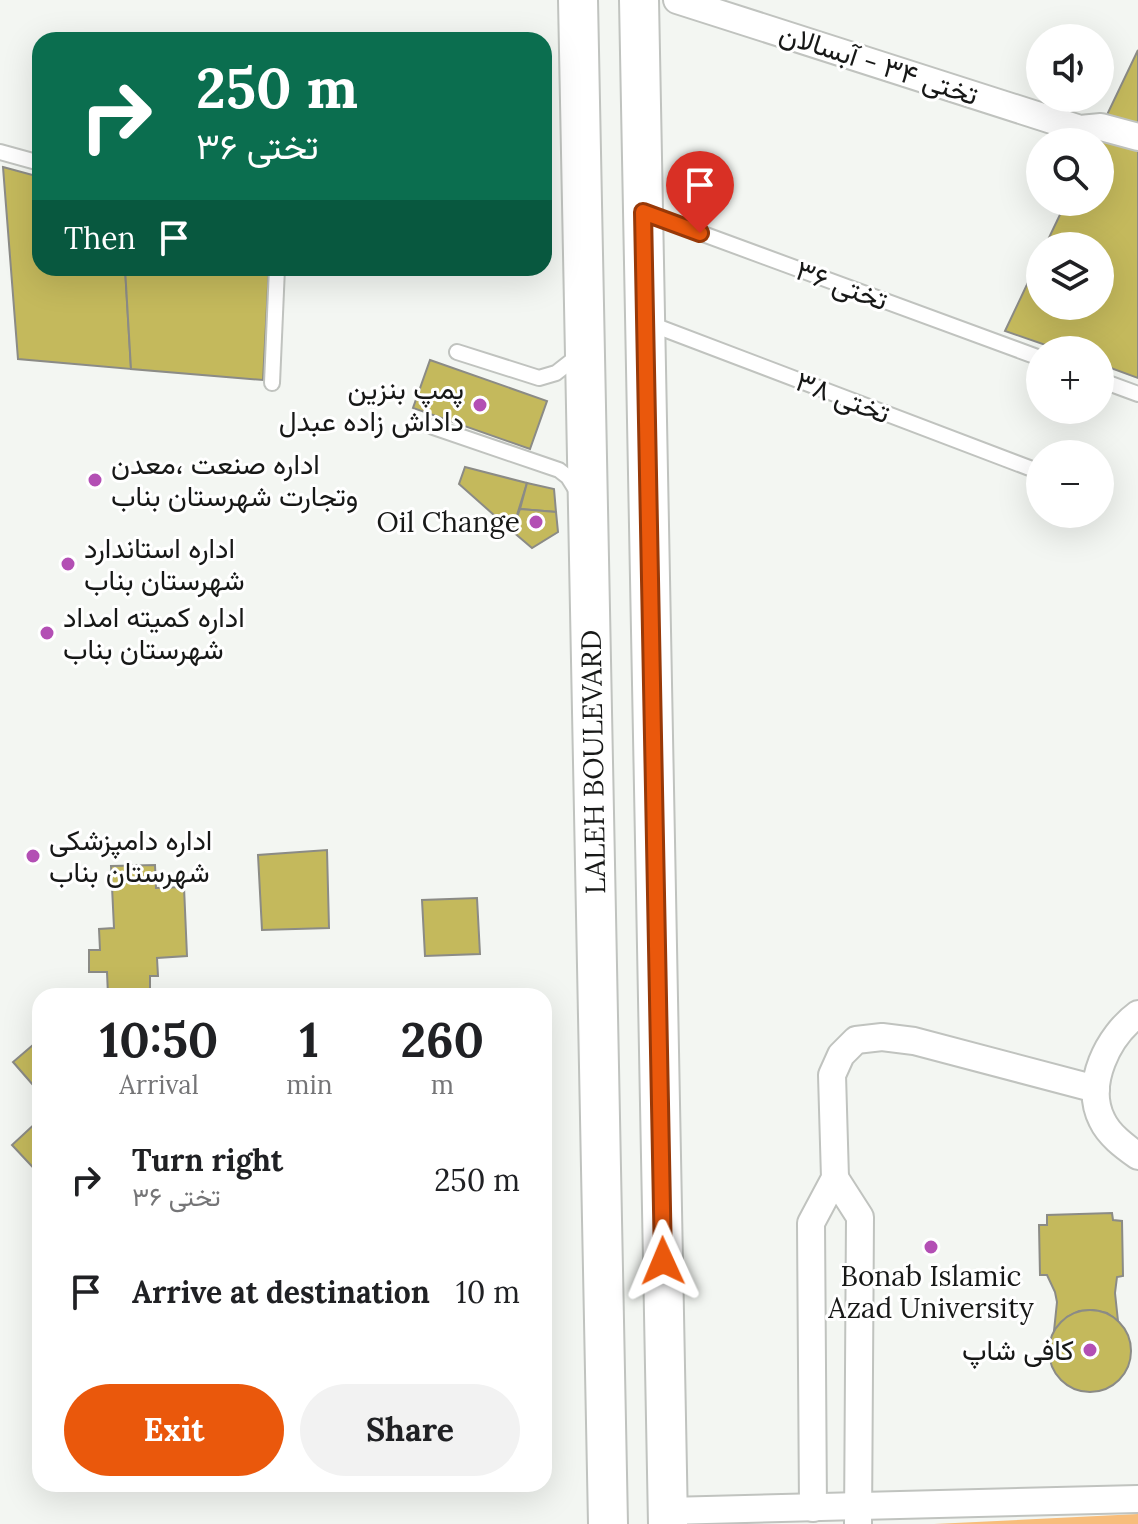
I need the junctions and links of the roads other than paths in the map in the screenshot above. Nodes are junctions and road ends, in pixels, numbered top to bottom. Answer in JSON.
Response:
{"nodes":[{"id":1,"x":578,"y":0,"type":"edge"},
{"id":2,"x":639,"y":0,"type":"edge"},
{"id":3,"x":677,"y":0,"type":"edge"},
{"id":4,"x":1138,"y":137,"type":"edge"},
{"id":5,"x":0,"y":152,"type":"edge"},
{"id":6,"x":32,"y":161,"type":"edge"},
{"id":7,"x":643,"y":212,"type":"junction"},
{"id":8,"x":277,"y":276,"type":"edge"},
{"id":9,"x":645,"y":322,"type":"junction"},
{"id":10,"x":585,"y":350,"type":"junction"},
{"id":11,"x":457,"y":352,"type":"dead end"},
{"id":12,"x":1026,"y":353,"type":"edge"},
{"id":13,"x":272,"y":383,"type":"dead end"},
{"id":14,"x":1114,"y":385,"type":"edge"},
{"id":15,"x":1138,"y":394,"type":"edge"},
{"id":16,"x":433,"y":427,"type":"dead end"},
{"id":17,"x":1026,"y":467,"type":"edge"},
{"id":18,"x":588,"y":512,"type":"junction"},
{"id":19,"x":1138,"y":1014,"type":"edge"},
{"id":20,"x":1096,"y":1089,"type":"junction"},
{"id":21,"x":1138,"y":1156,"type":"edge"},
{"id":22,"x":835,"y":1178,"type":"junction"},
{"id":23,"x":1138,"y":1499,"type":"edge"},
{"id":24,"x":813,"y":1508,"type":"junction"},
{"id":25,"x":859,"y":1515,"type":"edge"},
{"id":26,"x":668,"y":1518,"type":"edge"},
{"id":27,"x":608,"y":1524,"type":"edge"}],
"edges":[{"from":1,"to":10,"type":"street","name":"LALEH BOULEVARD"},
{"from":2,"to":7,"type":"street"},
{"from":3,"to":4,"type":"street","name":"تختی ۳۴ - آبسالان"},
{"from":5,"to":6,"type":"lane"},
{"from":7,"to":9,"type":"street"},
{"from":7,"to":12,"type":"lane","name":"تختی ۳۶"},
{"from":8,"to":13,"type":"lane"},
{"from":9,"to":17,"type":"lane","name":"تختی ۳۸"},
{"from":9,"to":26,"type":"street"},
{"from":10,"to":11,"type":"lane"},
{"from":10,"to":18,"type":"street","name":"LALEH BOULEVARD"},
{"from":14,"to":15,"type":"lane"},
{"from":16,"to":18,"type":"lane"},
{"from":18,"to":27,"type":"street","name":"LALEH BOULEVARD"},
{"from":19,"to":20,"type":"street"},
{"from":20,"to":21,"type":"street"},
{"from":20,"to":22,"type":"street"},
{"from":22,"to":24,"type":"street"},
{"from":22,"to":25,"type":"street"},
{"from":23,"to":25,"type":"street"},
{"from":24,"to":25,"type":"street"},
{"from":24,"to":26,"type":"street"}]}
